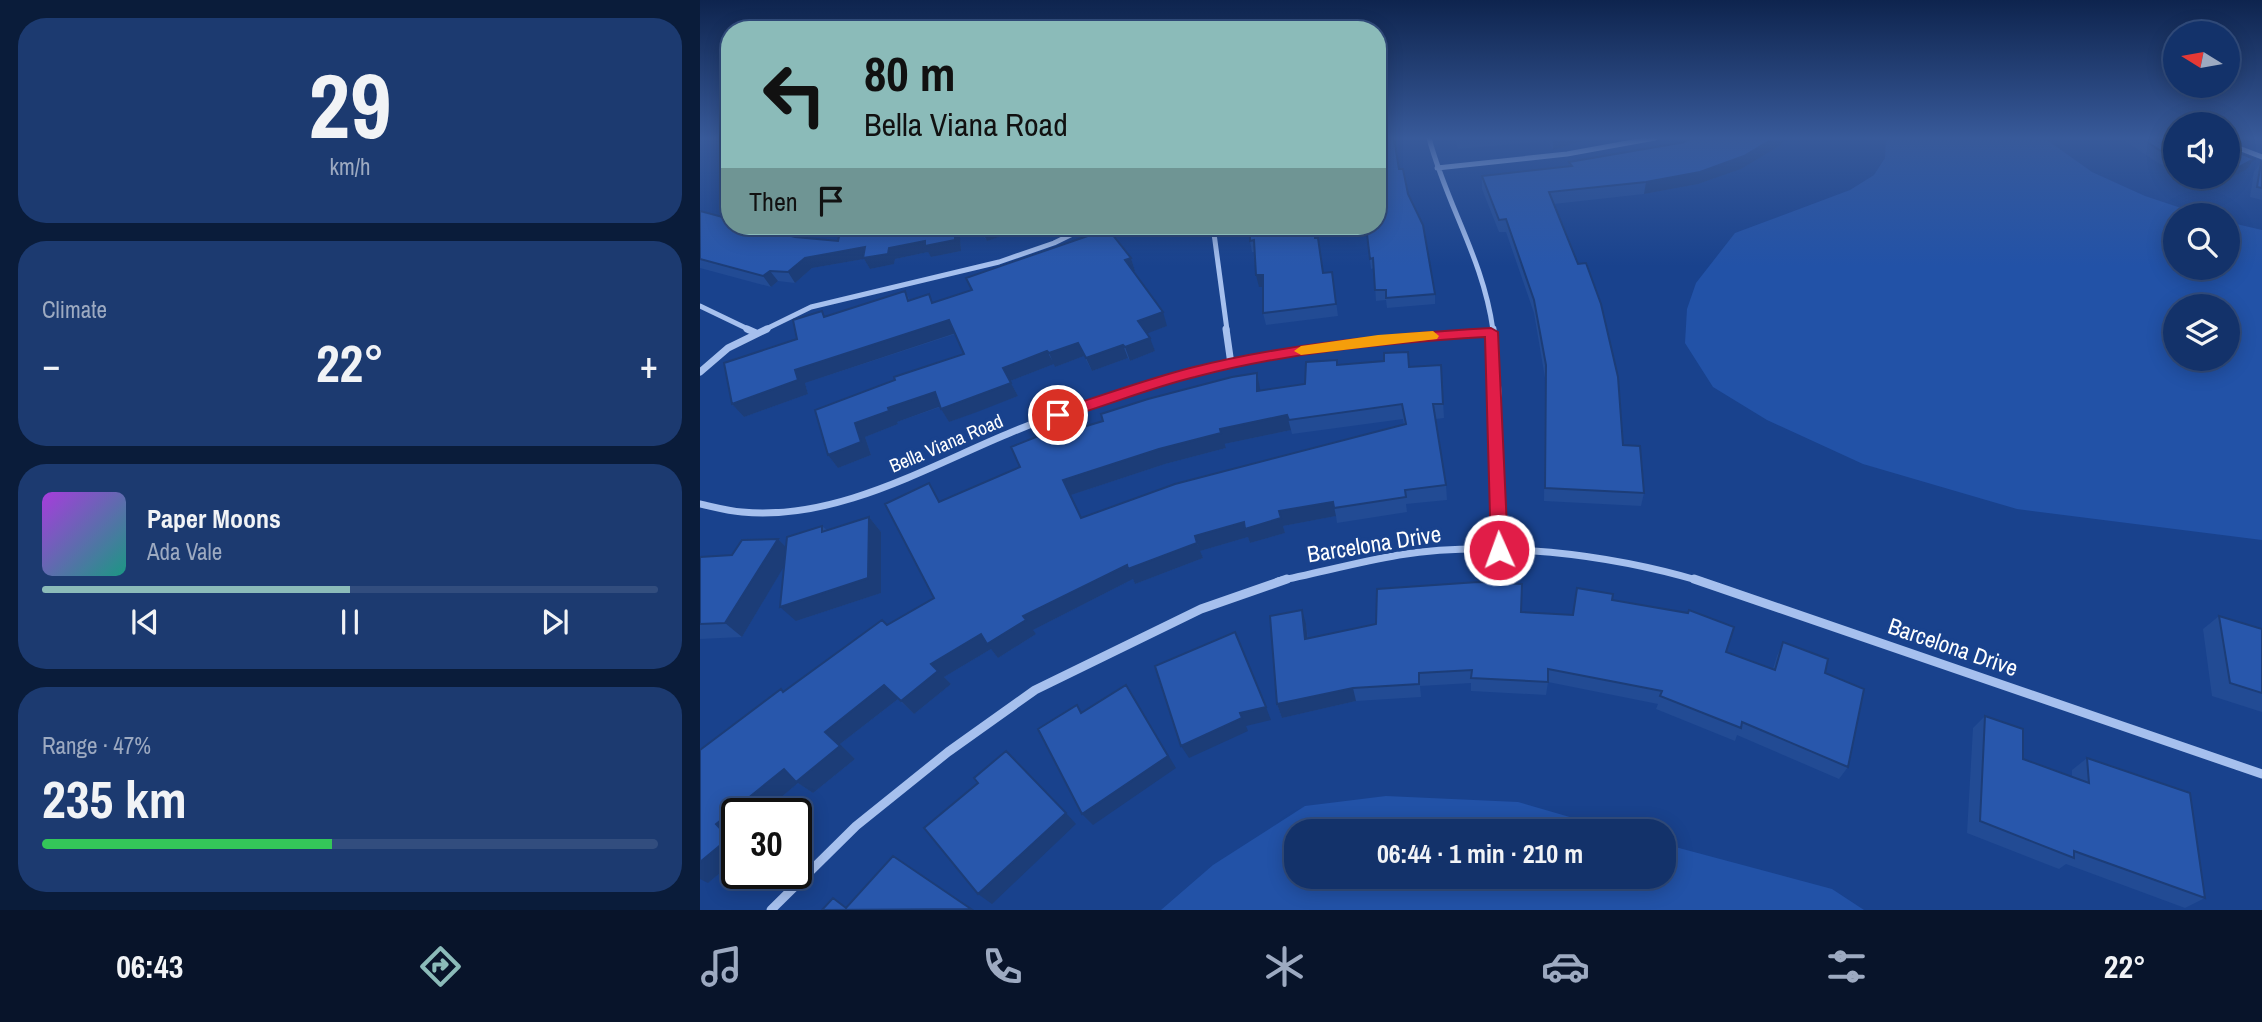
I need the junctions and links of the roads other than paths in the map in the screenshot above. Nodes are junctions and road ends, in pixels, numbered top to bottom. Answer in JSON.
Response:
{"nodes":[{"id":1,"x":1443,"y":180,"type":"edge"},
{"id":2,"x":1070,"y":235,"type":"edge"},
{"id":3,"x":1214,"y":235,"type":"edge"},
{"id":4,"x":700,"y":306,"type":"edge"},
{"id":5,"x":1491,"y":332,"type":"junction"},
{"id":6,"x":756,"y":333,"type":"junction"},
{"id":7,"x":1231,"y":364,"type":"junction"},
{"id":8,"x":700,"y":372,"type":"edge"},
{"id":9,"x":700,"y":504,"type":"edge"},
{"id":10,"x":1499,"y":550,"type":"junction"},
{"id":11,"x":2262,"y":774,"type":"edge"},
{"id":12,"x":771,"y":910,"type":"edge"}],
"edges":[{"from":1,"to":5,"type":"street"},
{"from":2,"to":6,"type":"street"},
{"from":3,"to":7,"type":"street"},
{"from":4,"to":6,"type":"street"},
{"from":5,"to":7,"type":"street","name":"Bella Viana Road"},
{"from":5,"to":10,"type":"street"},
{"from":6,"to":8,"type":"street"},
{"from":7,"to":9,"type":"street","name":"Bella Viana Road"},
{"from":10,"to":11,"type":"street","name":"Barcelona Drive"},
{"from":10,"to":12,"type":"street","name":"Barcelona Drive"}]}
